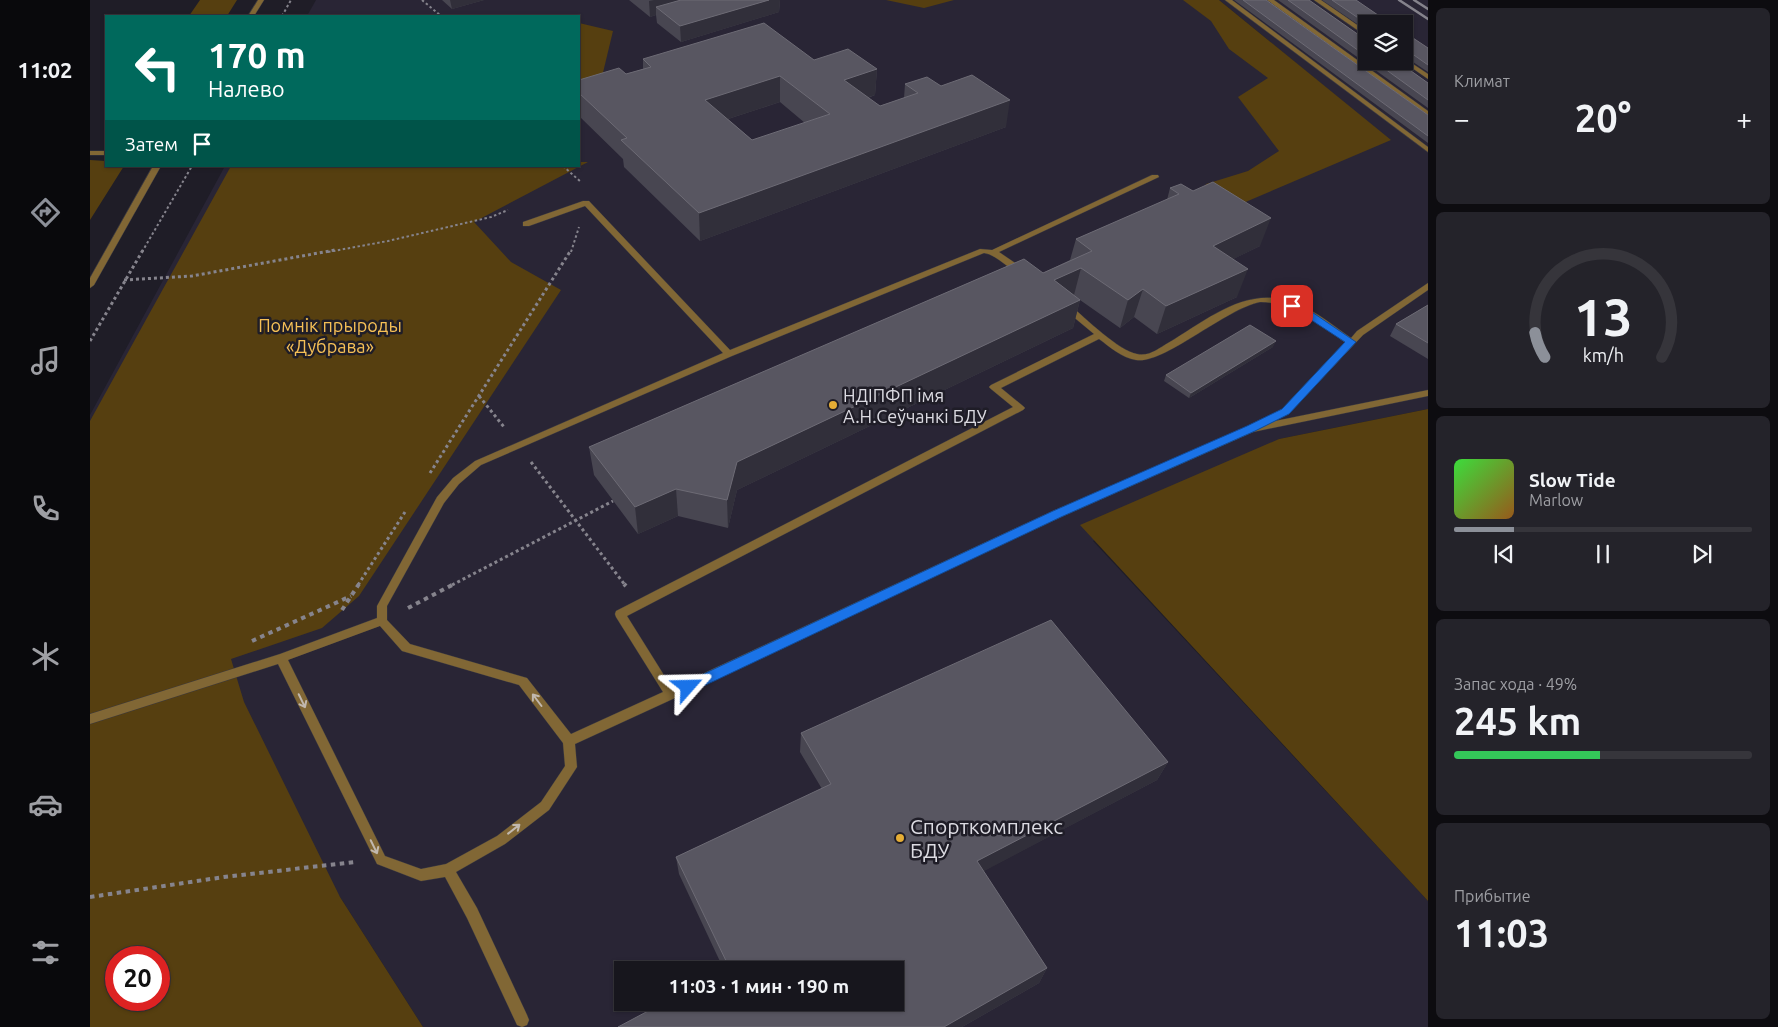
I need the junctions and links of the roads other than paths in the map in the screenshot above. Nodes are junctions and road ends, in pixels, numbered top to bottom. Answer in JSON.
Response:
{"nodes":[{"id":1,"x":261,"y":0,"type":"edge"},
{"id":2,"x":1228,"y":0,"type":"edge"},
{"id":3,"x":1270,"y":0,"type":"edge"},
{"id":4,"x":1317,"y":0,"type":"edge"},
{"id":5,"x":252,"y":15,"type":"edge"},
{"id":6,"x":1358,"y":28,"type":"edge"},
{"id":7,"x":1413,"y":66,"type":"edge"},
{"id":8,"x":1428,"y":77,"type":"edge"},
{"id":9,"x":1428,"y":114,"type":"edge"},
{"id":10,"x":1428,"y":150,"type":"edge"},
{"id":11,"x":90,"y":153,"type":"edge"},
{"id":12,"x":105,"y":153,"type":"edge"},
{"id":13,"x":156,"y":167,"type":"edge"},
{"id":14,"x":1155,"y":177,"type":"dead end"},
{"id":15,"x":526,"y":224,"type":"dead end"},
{"id":16,"x":993,"y":252,"type":"junction"},
{"id":17,"x":1029,"y":278,"type":"edge"},
{"id":18,"x":90,"y":285,"type":"edge"},
{"id":19,"x":1428,"y":286,"type":"edge"},
{"id":20,"x":1060,"y":302,"type":"edge"},
{"id":21,"x":1100,"y":335,"type":"junction"},
{"id":22,"x":1351,"y":342,"type":"junction"},
{"id":23,"x":729,"y":354,"type":"junction"},
{"id":24,"x":1428,"y":393,"type":"edge"},
{"id":25,"x":1251,"y":429,"type":"junction"},
{"id":26,"x":382,"y":621,"type":"junction"},
{"id":27,"x":281,"y":658,"type":"junction"},
{"id":28,"x":671,"y":696,"type":"junction"},
{"id":29,"x":90,"y":720,"type":"edge"},
{"id":30,"x":569,"y":741,"type":"junction"},
{"id":31,"x":448,"y":870,"type":"junction"},
{"id":32,"x":522,"y":1020,"type":"dead end"}],
"edges":[{"from":1,"to":5,"type":"street"},
{"from":2,"to":10,"type":"street"},
{"from":3,"to":9,"type":"street"},
{"from":4,"to":6,"type":"street"},
{"from":7,"to":8,"type":"street"},
{"from":11,"to":12,"type":"street"},
{"from":13,"to":18,"type":"street"},
{"from":14,"to":16,"type":"street"},
{"from":15,"to":23,"type":"street"},
{"from":16,"to":17,"type":"street"},
{"from":16,"to":23,"type":"street"},
{"from":19,"to":22,"type":"street"},
{"from":20,"to":21,"type":"street"},
{"from":21,"to":22,"type":"street"},
{"from":21,"to":28,"type":"street"},
{"from":22,"to":25,"type":"street"},
{"from":23,"to":26,"type":"street"},
{"from":24,"to":25,"type":"street"},
{"from":25,"to":28,"type":"street"},
{"from":26,"to":27,"type":"street"},
{"from":30,"to":26,"type":"street","one_way":true},
{"from":27,"to":29,"type":"street"},
{"from":27,"to":31,"type":"street","one_way":true},
{"from":28,"to":30,"type":"street"},
{"from":31,"to":30,"type":"street","one_way":true},
{"from":31,"to":32,"type":"street"}]}
